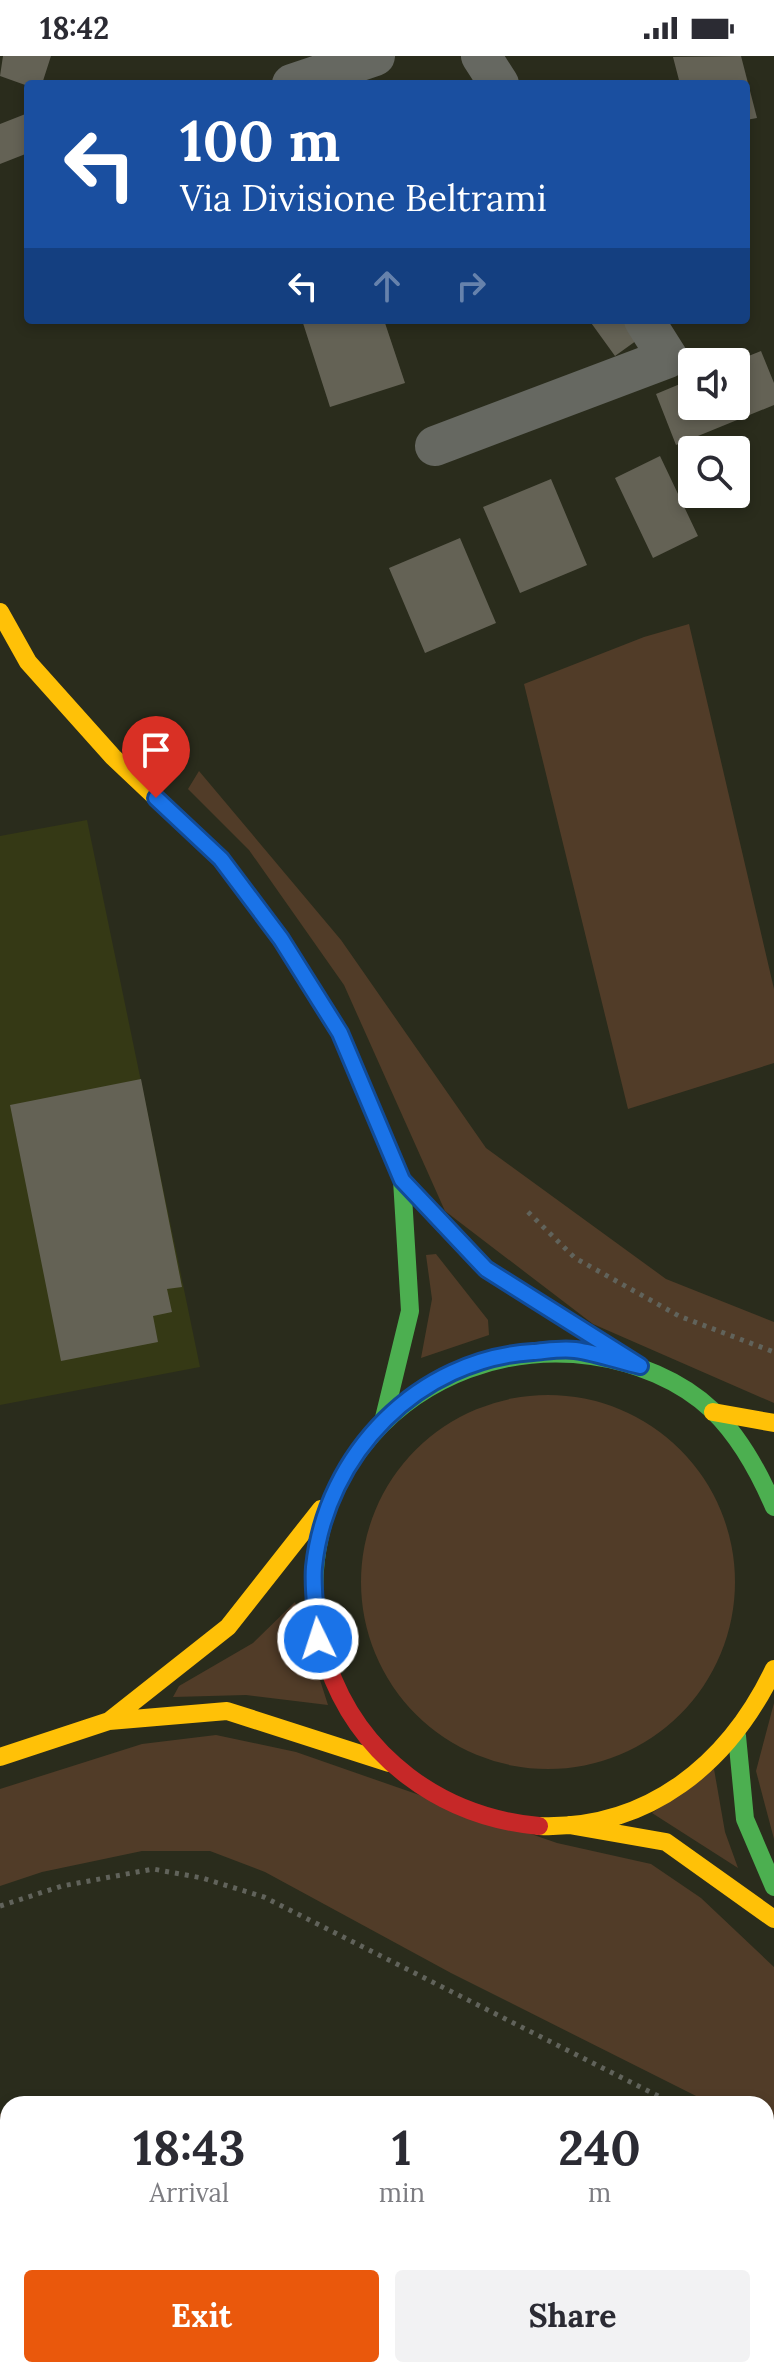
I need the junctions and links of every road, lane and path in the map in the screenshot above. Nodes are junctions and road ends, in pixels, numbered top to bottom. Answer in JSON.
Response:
{"nodes":[{"id":1,"x":375,"y":56,"type":"edge"},
{"id":2,"x":481,"y":56,"type":"edge"},
{"id":3,"x":304,"y":80,"type":"edge"},
{"id":4,"x":496,"y":80,"type":"edge"},
{"id":5,"x":647,"y":324,"type":"edge"},
{"id":6,"x":435,"y":446,"type":"dead end"},
{"id":7,"x":0,"y":612,"type":"edge"},
{"id":8,"x":402,"y":1180,"type":"junction"},
{"id":9,"x":528,"y":1212,"type":"dead end"},
{"id":10,"x":774,"y":1352,"type":"edge"},
{"id":11,"x":640,"y":1366,"type":"junction"},
{"id":12,"x":713,"y":1412,"type":"junction"},
{"id":13,"x":384,"y":1418,"type":"junction"},
{"id":14,"x":774,"y":1423,"type":"edge"},
{"id":15,"x":331,"y":1497,"type":"junction"},
{"id":16,"x":774,"y":1507,"type":"edge"},
{"id":17,"x":774,"y":1669,"type":"edge"},
{"id":18,"x":109,"y":1721,"type":"junction"},
{"id":19,"x":737,"y":1736,"type":"junction"},
{"id":20,"x":0,"y":1757,"type":"edge"},
{"id":21,"x":389,"y":1763,"type":"junction"},
{"id":22,"x":569,"y":1825,"type":"junction"},
{"id":23,"x":774,"y":1887,"type":"edge"},
{"id":24,"x":0,"y":1906,"type":"edge"},
{"id":25,"x":774,"y":1919,"type":"edge"},
{"id":26,"x":658,"y":2096,"type":"edge"}],
"edges":[{"from":1,"to":3,"type":"street"},
{"from":2,"to":4,"type":"street"},
{"from":5,"to":6,"type":"street"},
{"from":7,"to":8,"type":"main road"},
{"from":8,"to":11,"type":"main road"},
{"from":8,"to":13,"type":"main road"},
{"from":9,"to":10,"type":"path"},
{"from":11,"to":12,"type":"main road"},
{"from":11,"to":13,"type":"main road"},
{"from":12,"to":14,"type":"main road"},
{"from":12,"to":16,"type":"main road"},
{"from":13,"to":15,"type":"main road"},
{"from":15,"to":18,"type":"main road"},
{"from":15,"to":21,"type":"main road"},
{"from":17,"to":19,"type":"main road"},
{"from":18,"to":20,"type":"main road"},
{"from":18,"to":21,"type":"main road"},
{"from":19,"to":22,"type":"main road"},
{"from":19,"to":23,"type":"main road"},
{"from":21,"to":22,"type":"main road"},
{"from":22,"to":25,"type":"main road"},
{"from":24,"to":26,"type":"path"}]}
